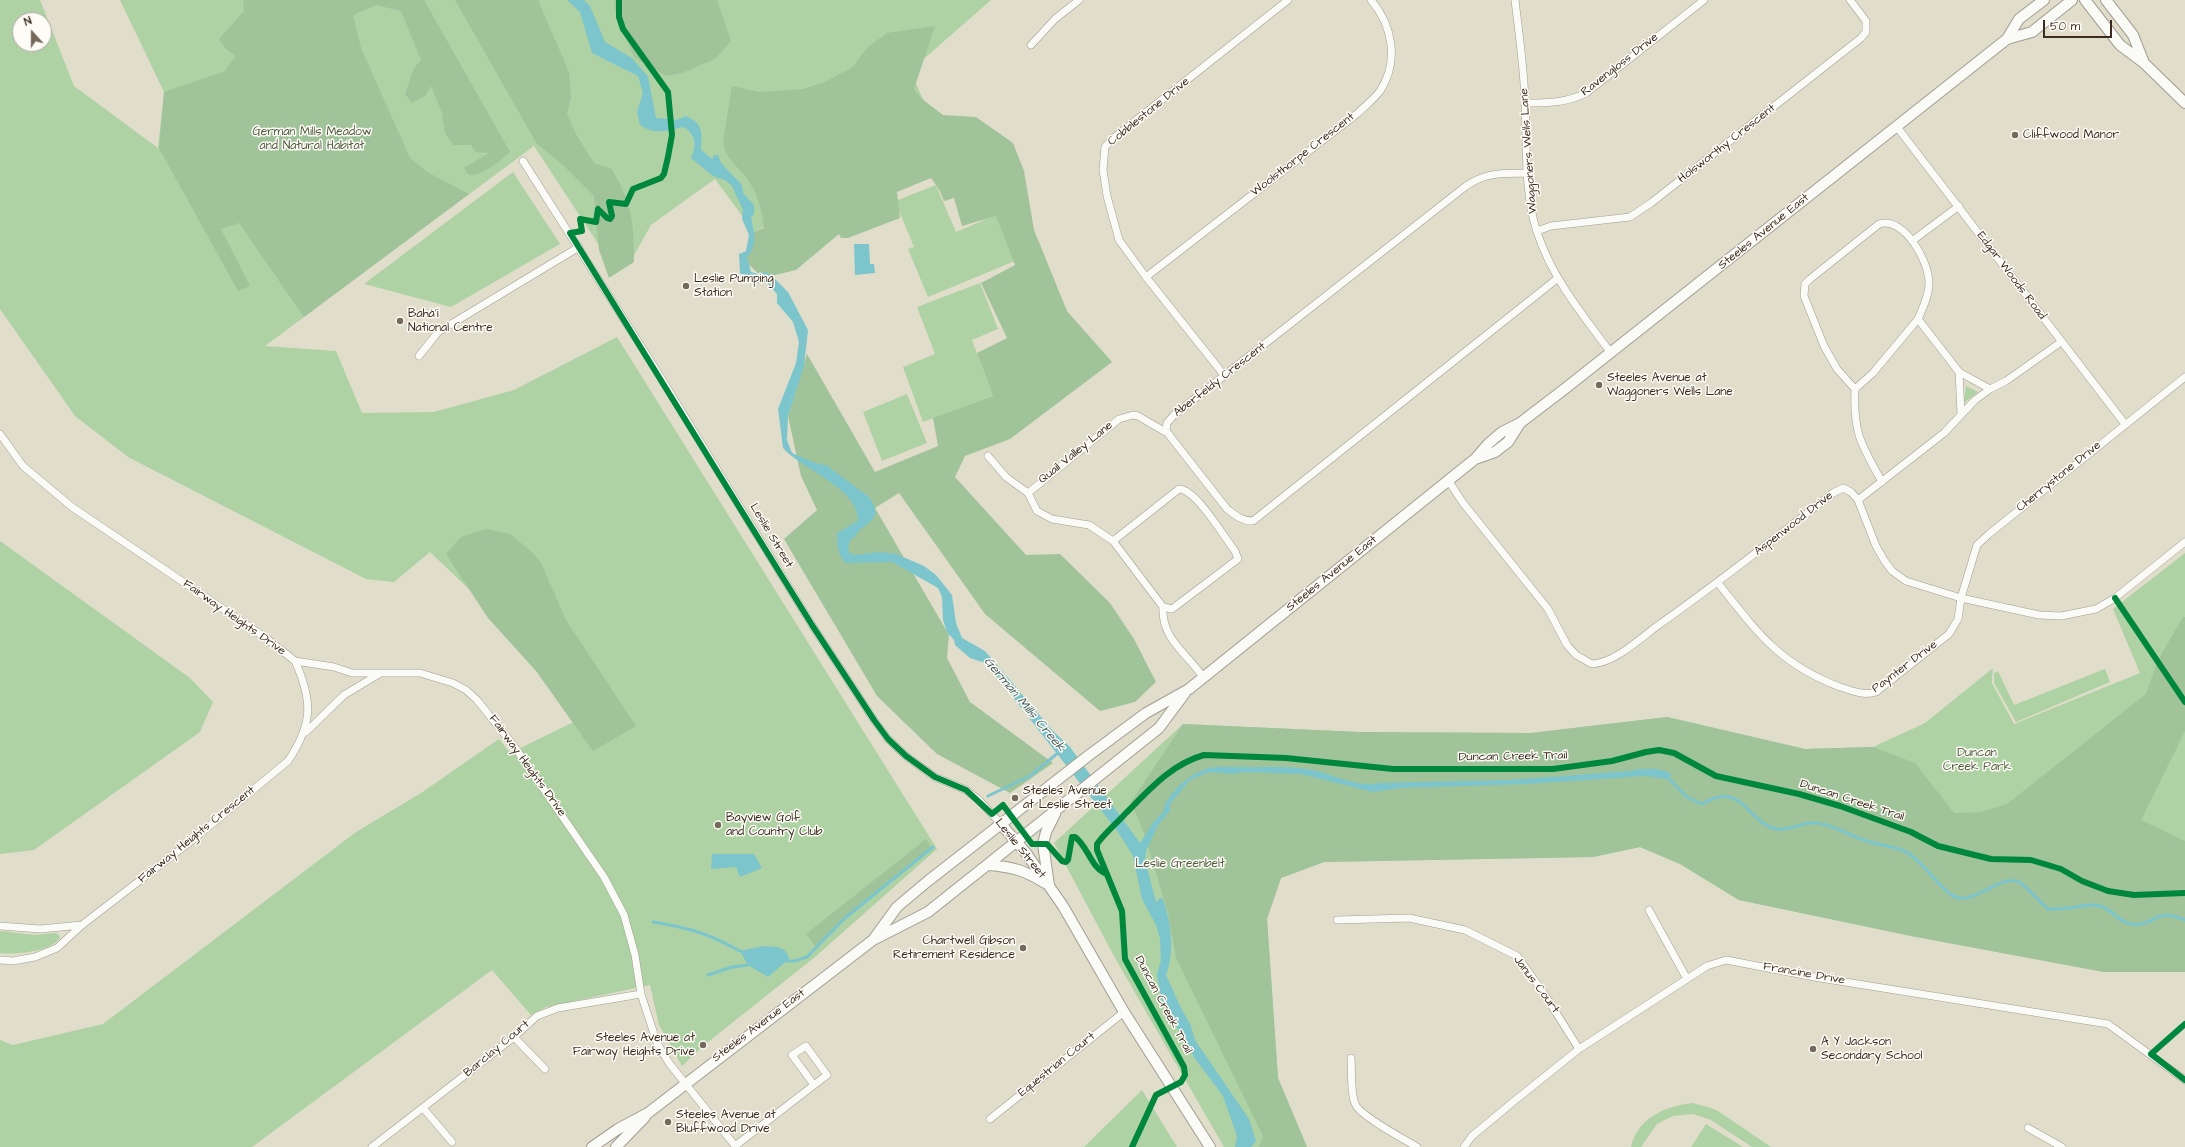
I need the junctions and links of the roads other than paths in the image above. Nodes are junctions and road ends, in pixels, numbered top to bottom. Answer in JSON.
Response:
{"nodes":[{"id":1,"x":1079,"y":0,"type":"edge"},
{"id":2,"x":1288,"y":0,"type":"edge"},
{"id":3,"x":1371,"y":0,"type":"edge"},
{"id":4,"x":1515,"y":0,"type":"edge"},
{"id":5,"x":1704,"y":0,"type":"edge"},
{"id":6,"x":1850,"y":0,"type":"edge"},
{"id":7,"x":2044,"y":0,"type":"edge"},
{"id":8,"x":2072,"y":0,"type":"edge"},
{"id":9,"x":2085,"y":0,"type":"edge"},
{"id":10,"x":2106,"y":0,"type":"edge"},
{"id":11,"x":2007,"y":39,"type":"junction"},
{"id":12,"x":1031,"y":45,"type":"dead end"},
{"id":13,"x":2144,"y":63,"type":"junction"},
{"id":14,"x":1526,"y":103,"type":"junction"},
{"id":15,"x":2185,"y":103,"type":"edge"},
{"id":16,"x":1898,"y":127,"type":"junction"},
{"id":17,"x":523,"y":161,"type":"dead end"},
{"id":18,"x":1529,"y":173,"type":"junction"},
{"id":19,"x":1959,"y":206,"type":"junction"},
{"id":20,"x":1537,"y":231,"type":"junction"},
{"id":21,"x":1912,"y":241,"type":"junction"},
{"id":22,"x":579,"y":247,"type":"junction"},
{"id":23,"x":1146,"y":277,"type":"junction"},
{"id":24,"x":1558,"y":278,"type":"junction"},
{"id":25,"x":1918,"y":318,"type":"junction"},
{"id":26,"x":2061,"y":342,"type":"junction"},
{"id":27,"x":1611,"y":352,"type":"junction"},
{"id":28,"x":419,"y":356,"type":"dead end"},
{"id":29,"x":1959,"y":372,"type":"junction"},
{"id":30,"x":1224,"y":375,"type":"junction"},
{"id":31,"x":2185,"y":377,"type":"edge"},
{"id":32,"x":1855,"y":389,"type":"junction"},
{"id":33,"x":1990,"y":389,"type":"junction"},
{"id":34,"x":1961,"y":413,"type":"junction"},
{"id":35,"x":2125,"y":424,"type":"junction"},
{"id":36,"x":0,"y":434,"type":"edge"},
{"id":37,"x":1169,"y":434,"type":"junction"},
{"id":38,"x":988,"y":456,"type":"dead end"},
{"id":39,"x":1448,"y":480,"type":"junction"},
{"id":40,"x":1882,"y":482,"type":"junction"},
{"id":41,"x":1028,"y":493,"type":"junction"},
{"id":42,"x":1858,"y":500,"type":"junction"},
{"id":43,"x":1113,"y":541,"type":"junction"},
{"id":44,"x":2185,"y":542,"type":"edge"},
{"id":45,"x":1718,"y":583,"type":"junction"},
{"id":46,"x":1961,"y":598,"type":"junction"},
{"id":47,"x":1163,"y":607,"type":"junction"},
{"id":48,"x":295,"y":661,"type":"junction"},
{"id":49,"x":381,"y":672,"type":"junction"},
{"id":50,"x":1203,"y":678,"type":"junction"},
{"id":51,"x":1189,"y":689,"type":"junction"},
{"id":52,"x":303,"y":736,"type":"junction"},
{"id":53,"x":1057,"y":810,"type":"junction"},
{"id":54,"x":1001,"y":824,"type":"junction"},
{"id":55,"x":1016,"y":842,"type":"junction"},
{"id":56,"x":988,"y":865,"type":"junction"},
{"id":57,"x":1050,"y":887,"type":"junction"},
{"id":58,"x":1649,"y":910,"type":"dead end"},
{"id":59,"x":1337,"y":920,"type":"dead end"},
{"id":60,"x":82,"y":925,"type":"junction"},
{"id":61,"x":0,"y":926,"type":"edge"},
{"id":62,"x":873,"y":940,"type":"junction"},
{"id":63,"x":0,"y":960,"type":"edge"},
{"id":64,"x":1687,"y":979,"type":"junction"},
{"id":65,"x":641,"y":994,"type":"junction"},
{"id":66,"x":1124,"y":1012,"type":"junction"},
{"id":67,"x":514,"y":1037,"type":"junction"},
{"id":68,"x":1579,"y":1049,"type":"junction"},
{"id":69,"x":1352,"y":1058,"type":"dead end"},
{"id":70,"x":545,"y":1069,"type":"dead end"},
{"id":71,"x":2185,"y":1080,"type":"edge"},
{"id":72,"x":685,"y":1083,"type":"junction"},
{"id":73,"x":814,"y":1085,"type":"junction"},
{"id":74,"x":423,"y":1108,"type":"junction"},
{"id":75,"x":648,"y":1113,"type":"junction"},
{"id":76,"x":990,"y":1119,"type":"dead end"},
{"id":77,"x":2028,"y":1128,"type":"dead end"},
{"id":78,"x":452,"y":1142,"type":"dead end"},
{"id":79,"x":372,"y":1147,"type":"edge"},
{"id":80,"x":592,"y":1147,"type":"edge"},
{"id":81,"x":616,"y":1147,"type":"edge"},
{"id":82,"x":735,"y":1147,"type":"edge"},
{"id":83,"x":1210,"y":1147,"type":"edge"},
{"id":84,"x":1417,"y":1147,"type":"edge"},
{"id":85,"x":1464,"y":1147,"type":"edge"},
{"id":86,"x":2062,"y":1147,"type":"edge"}],
"edges":[{"from":1,"to":12,"type":"street"},
{"from":2,"to":23,"type":"street","name":"Cobblestone Drive"},
{"from":3,"to":23,"type":"street","name":"Woolsthorpe Crescent"},
{"from":4,"to":14,"type":"street","name":"Waggoners Wells Lane"},
{"from":5,"to":14,"type":"street","name":"Ravengloss Drive"},
{"from":6,"to":20,"type":"street","name":"Holsworthy Crescent"},
{"from":7,"to":11,"type":"main road","name":"Steeles Avenue East"},
{"from":8,"to":11,"type":"main road","name":"Steeles Avenue East"},
{"from":9,"to":13,"type":"main road"},
{"from":10,"to":13,"type":"main road"},
{"from":11,"to":16,"type":"main road","name":"Steeles Avenue East"},
{"from":13,"to":15,"type":"main road"},
{"from":14,"to":18,"type":"street","name":"Waggoners Wells Lane"},
{"from":16,"to":19,"type":"street","name":"Edgar Woods Road"},
{"from":16,"to":27,"type":"main road","name":"Steeles Avenue East"},
{"from":17,"to":22,"type":"street","name":"Leslie Street"},
{"from":18,"to":20,"type":"street","name":"Waggoners Wells Lane"},
{"from":18,"to":30,"type":"street","name":"Aberfeldy Crescent"},
{"from":19,"to":21,"type":"street"},
{"from":19,"to":26,"type":"street","name":"Edgar Woods Road"},
{"from":20,"to":24,"type":"street","name":"Waggoners Wells Lane"},
{"from":21,"to":25,"type":"street"},
{"from":21,"to":32,"type":"street"},
{"from":22,"to":28,"type":"street"},
{"from":22,"to":54,"type":"street","name":"Leslie Street"},
{"from":23,"to":30,"type":"street","name":"Cobblestone Drive"},
{"from":24,"to":27,"type":"street","name":"Waggoners Wells Lane"},
{"from":24,"to":37,"type":"street","name":"Aberfeldy Crescent"},
{"from":25,"to":29,"type":"street"},
{"from":25,"to":32,"type":"street"},
{"from":26,"to":33,"type":"street"},
{"from":26,"to":35,"type":"street","name":"Edgar Woods Road"},
{"from":27,"to":39,"type":"main road","name":"Steeles Avenue East"},
{"from":29,"to":33,"type":"street"},
{"from":29,"to":34,"type":"street"},
{"from":30,"to":37,"type":"street","name":"Aberfeldy Crescent"},
{"from":31,"to":35,"type":"street","name":"Cherrystone Drive"},
{"from":32,"to":40,"type":"street"},
{"from":33,"to":34,"type":"street"},
{"from":34,"to":40,"type":"street"},
{"from":35,"to":46,"type":"street","name":"Cherrystone Drive"},
{"from":36,"to":48,"type":"street","name":"Fairway Heights Drive"},
{"from":37,"to":41,"type":"street","name":"Quail Valley Lane"},
{"from":38,"to":41,"type":"street"},
{"from":39,"to":45,"type":"street","name":"Aspenwood Drive"},
{"from":39,"to":50,"type":"main road","name":"Steeles Avenue East"},
{"from":40,"to":42,"type":"street"},
{"from":41,"to":43,"type":"street"},
{"from":42,"to":45,"type":"street","name":"Aspenwood Drive"},
{"from":42,"to":46,"type":"street"},
{"from":43,"to":47,"type":"street"},
{"from":43,"to":47,"type":"street"},
{"from":44,"to":46,"type":"street"},
{"from":45,"to":46,"type":"street","name":"Paynter Drive"},
{"from":47,"to":50,"type":"street"},
{"from":48,"to":49,"type":"street","name":"Fairway Heights Drive"},
{"from":48,"to":52,"type":"street","name":"Fairway Heights Crescent"},
{"from":49,"to":52,"type":"street","name":"Fairway Heights Crescent"},
{"from":49,"to":65,"type":"street","name":"Fairway Heights Drive"},
{"from":50,"to":51,"type":"main road","name":"Steeles Avenue East"},
{"from":51,"to":53,"type":"main road","name":"Steeles Avenue East"},
{"from":51,"to":54,"type":"main road","name":"Steeles Avenue East"},
{"from":52,"to":60,"type":"street","name":"Fairway Heights Crescent"},
{"from":53,"to":55,"type":"main road","name":"Steeles Avenue East"},
{"from":53,"to":57,"type":"main road"},
{"from":54,"to":55,"type":"main road","name":"Leslie Street"},
{"from":54,"to":62,"type":"main road","name":"Steeles Avenue East"},
{"from":55,"to":56,"type":"main road","name":"Steeles Avenue East"},
{"from":55,"to":57,"type":"main road","name":"Leslie Street"},
{"from":56,"to":57,"type":"main road"},
{"from":56,"to":62,"type":"main road","name":"Steeles Avenue East"},
{"from":57,"to":66,"type":"main road","name":"Leslie Street"},
{"from":58,"to":64,"type":"street"},
{"from":59,"to":68,"type":"street","name":"Janus Court"},
{"from":60,"to":61,"type":"street"},
{"from":60,"to":63,"type":"street","name":"Fairway Heights Crescent"},
{"from":62,"to":72,"type":"main road","name":"Steeles Avenue East"},
{"from":64,"to":68,"type":"street","name":"Francine Drive"},
{"from":64,"to":71,"type":"street","name":"Francine Drive"},
{"from":65,"to":67,"type":"street","name":"Barclay Court"},
{"from":65,"to":72,"type":"street","name":"Fairway Heights Drive"},
{"from":66,"to":76,"type":"street","name":"Equestrian Court"},
{"from":66,"to":83,"type":"main road","name":"Leslie Street"},
{"from":67,"to":70,"type":"street"},
{"from":67,"to":74,"type":"street","name":"Barclay Court"},
{"from":68,"to":85,"type":"street","name":"Francine Drive"},
{"from":69,"to":84,"type":"street"},
{"from":72,"to":75,"type":"main road","name":"Steeles Avenue East"},
{"from":72,"to":82,"type":"street","name":"Fairway Heights Drive"},
{"from":73,"to":73,"type":"street"},
{"from":73,"to":82,"type":"street"},
{"from":74,"to":78,"type":"street"},
{"from":74,"to":79,"type":"street","name":"Barclay Court"},
{"from":75,"to":80,"type":"main road","name":"Steeles Avenue East"},
{"from":75,"to":81,"type":"main road","name":"Steeles Avenue East"},
{"from":77,"to":86,"type":"street"}]}
